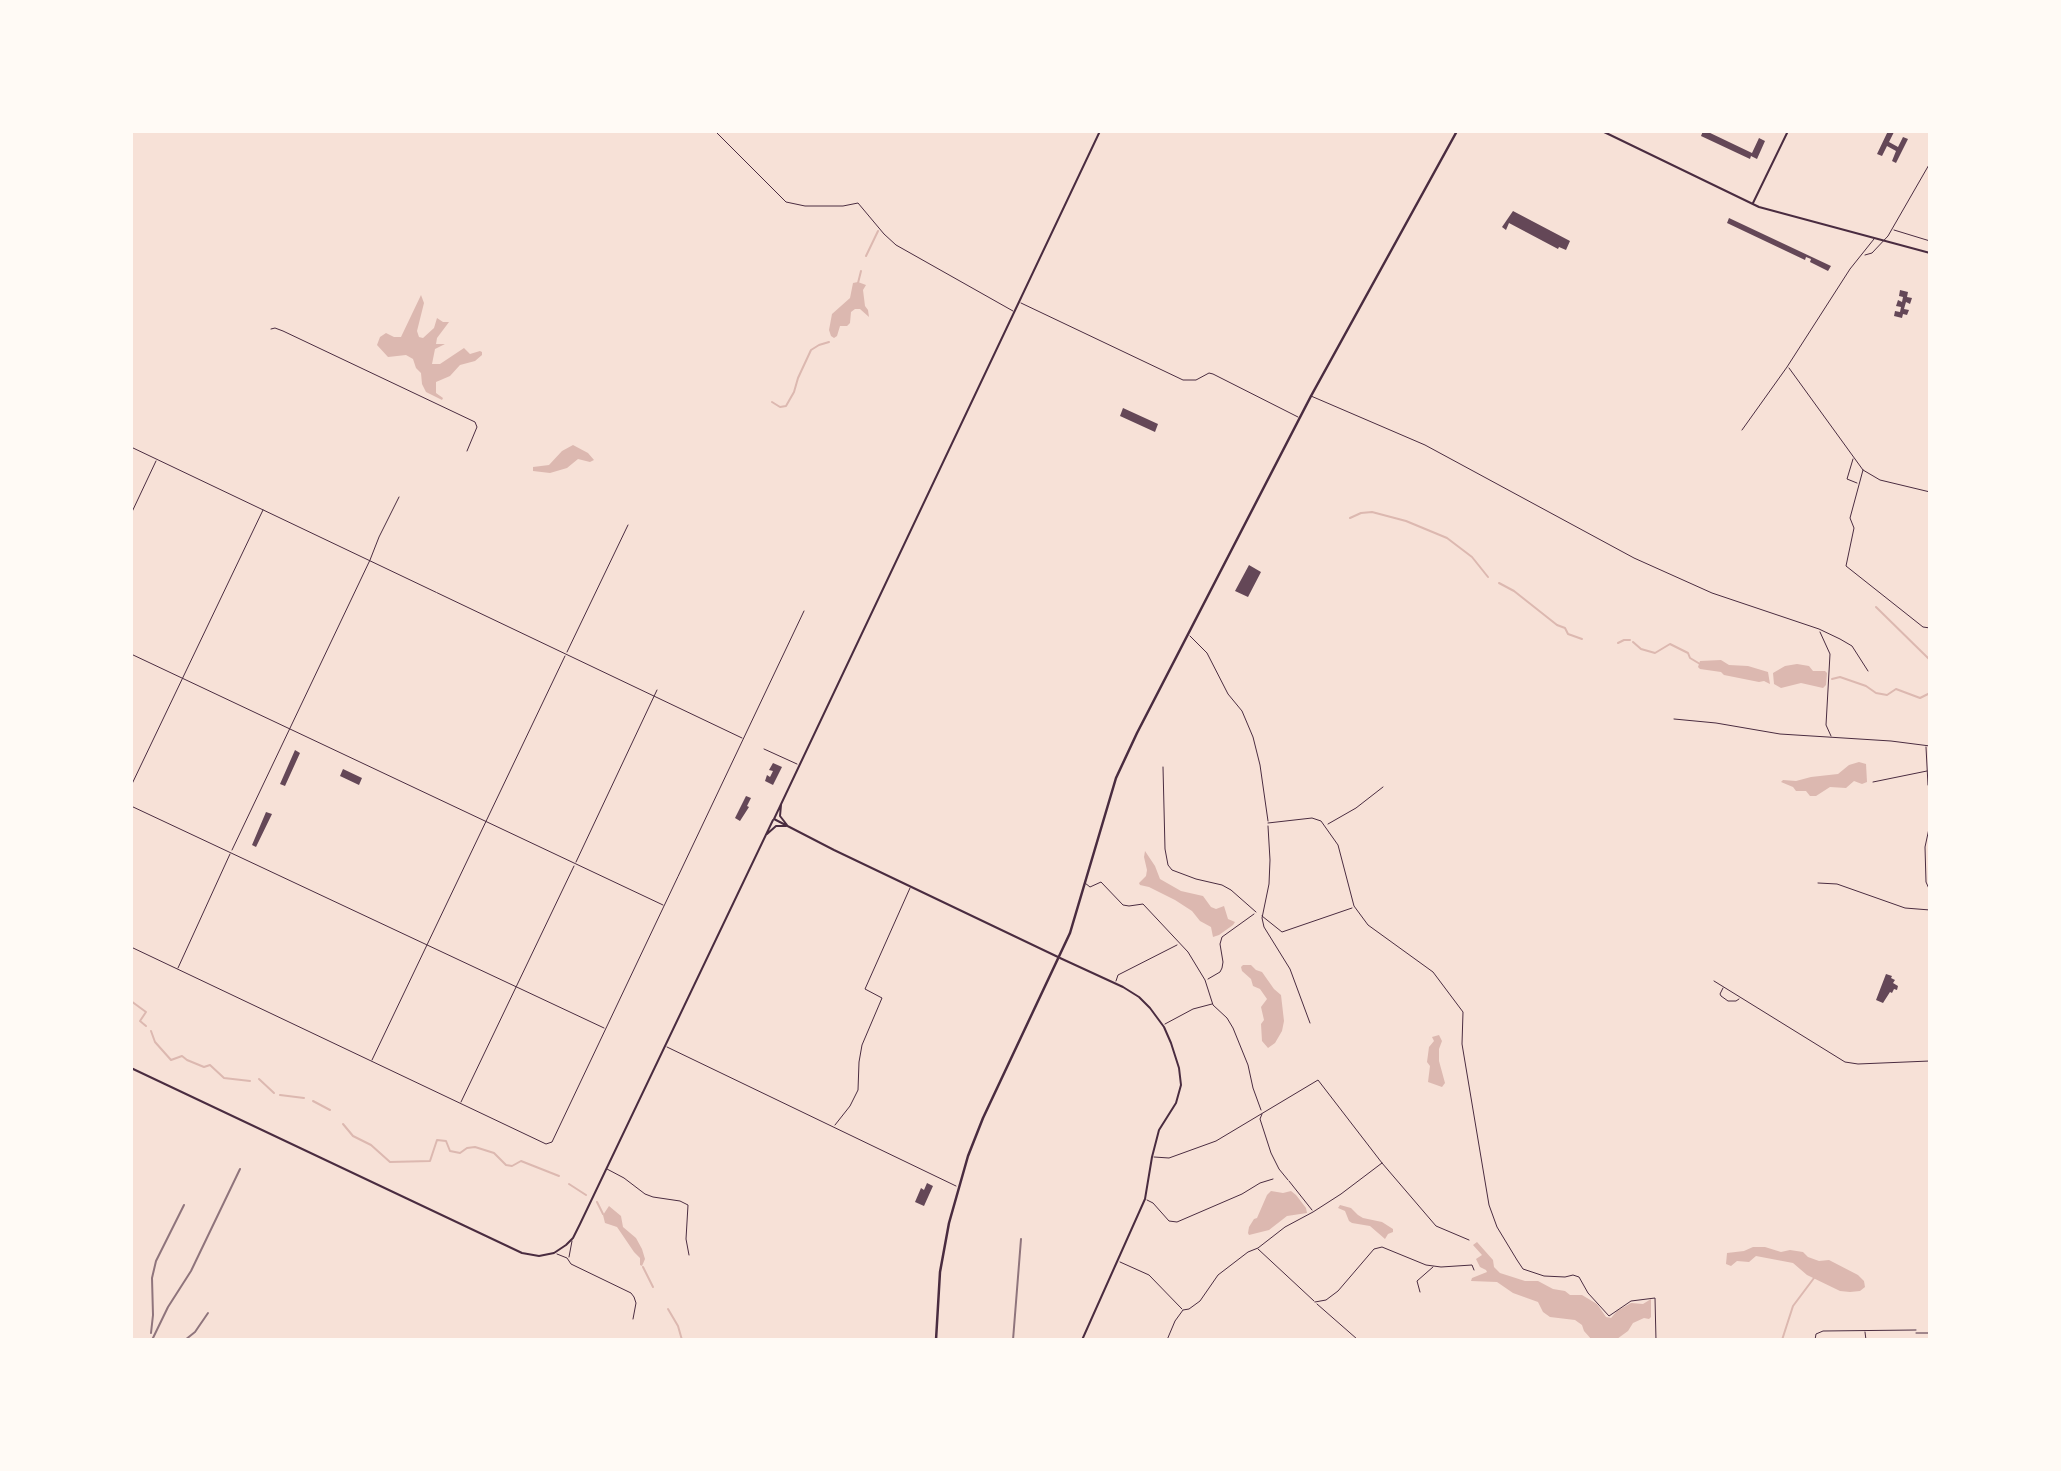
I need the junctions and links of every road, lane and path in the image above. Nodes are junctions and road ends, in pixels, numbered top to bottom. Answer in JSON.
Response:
{"nodes":[{"id":1,"x":715,"y":131,"type":"edge"},
{"id":2,"x":1100,"y":131,"type":"edge"},
{"id":3,"x":1457,"y":131,"type":"edge"},
{"id":4,"x":1602,"y":131,"type":"edge"},
{"id":5,"x":1788,"y":131,"type":"edge"},
{"id":6,"x":1930,"y":163,"type":"edge"},
{"id":7,"x":1752,"y":203,"type":"junction"},
{"id":8,"x":1892,"y":229,"type":"junction"},
{"id":9,"x":1875,"y":237,"type":"junction"},
{"id":10,"x":1884,"y":240,"type":"junction"},
{"id":11,"x":1930,"y":241,"type":"edge"},
{"id":12,"x":1930,"y":253,"type":"edge"},
{"id":13,"x":1863,"y":255,"type":"junction"},
{"id":14,"x":1019,"y":303,"type":"junction"},
{"id":15,"x":1014,"y":312,"type":"junction"},
{"id":16,"x":271,"y":329,"type":"dead end"},
{"id":17,"x":1787,"y":367,"type":"junction"},
{"id":18,"x":1311,"y":396,"type":"junction"},
{"id":19,"x":1300,"y":418,"type":"junction"},
{"id":20,"x":1742,"y":430,"type":"dead end"},
{"id":21,"x":131,"y":447,"type":"edge"},
{"id":22,"x":467,"y":451,"type":"dead end"},
{"id":23,"x":1854,"y":457,"type":"junction"},
{"id":24,"x":157,"y":459,"type":"junction"},
{"id":25,"x":1863,"y":470,"type":"junction"},
{"id":26,"x":1859,"y":483,"type":"junction"},
{"id":27,"x":1930,"y":492,"type":"edge"},
{"id":28,"x":398,"y":497,"type":"dead end"},
{"id":29,"x":264,"y":509,"type":"junction"},
{"id":30,"x":131,"y":514,"type":"edge"},
{"id":31,"x":628,"y":525,"type":"dead end"},
{"id":32,"x":370,"y":560,"type":"junction"},
{"id":33,"x":804,"y":611,"type":"dead end"},
{"id":34,"x":1930,"y":628,"type":"edge"},
{"id":35,"x":1819,"y":629,"type":"junction"},
{"id":36,"x":1188,"y":635,"type":"junction"},
{"id":37,"x":131,"y":654,"type":"edge"},
{"id":38,"x":566,"y":654,"type":"junction"},
{"id":39,"x":1868,"y":671,"type":"dead end"},
{"id":40,"x":183,"y":678,"type":"junction"},
{"id":41,"x":657,"y":690,"type":"dead end"},
{"id":42,"x":655,"y":695,"type":"junction"},
{"id":43,"x":1674,"y":719,"type":"dead end"},
{"id":44,"x":291,"y":729,"type":"junction"},
{"id":45,"x":744,"y":738,"type":"junction"},
{"id":46,"x":1832,"y":738,"type":"junction"},
{"id":47,"x":1926,"y":745,"type":"junction"},
{"id":48,"x":1930,"y":746,"type":"edge"},
{"id":49,"x":764,"y":748,"type":"dead end"},
{"id":50,"x":799,"y":765,"type":"junction"},
{"id":51,"x":1163,"y":768,"type":"dead end"},
{"id":52,"x":1927,"y":771,"type":"junction"},
{"id":53,"x":1872,"y":782,"type":"dead end"},
{"id":54,"x":1928,"y":785,"type":"dead end"},
{"id":55,"x":131,"y":786,"type":"edge"},
{"id":56,"x":1383,"y":787,"type":"dead end"},
{"id":57,"x":781,"y":803,"type":"junction"},
{"id":58,"x":131,"y":806,"type":"edge"},
{"id":59,"x":774,"y":819,"type":"junction"},
{"id":60,"x":487,"y":821,"type":"junction"},
{"id":61,"x":1268,"y":823,"type":"junction"},
{"id":62,"x":1930,"y":824,"type":"edge"},
{"id":63,"x":1325,"y":825,"type":"junction"},
{"id":64,"x":787,"y":826,"type":"junction"},
{"id":65,"x":766,"y":835,"type":"junction"},
{"id":66,"x":231,"y":852,"type":"junction"},
{"id":67,"x":575,"y":865,"type":"junction"},
{"id":68,"x":1085,"y":883,"type":"junction"},
{"id":69,"x":1818,"y":883,"type":"dead end"},
{"id":70,"x":911,"y":886,"type":"junction"},
{"id":71,"x":1930,"y":891,"type":"edge"},
{"id":72,"x":663,"y":905,"type":"junction"},
{"id":73,"x":1354,"y":906,"type":"junction"},
{"id":74,"x":1930,"y":910,"type":"edge"},
{"id":75,"x":1262,"y":911,"type":"junction"},
{"id":76,"x":1256,"y":912,"type":"junction"},
{"id":77,"x":1262,"y":916,"type":"junction"},
{"id":78,"x":1179,"y":944,"type":"junction"},
{"id":79,"x":427,"y":945,"type":"junction"},
{"id":80,"x":131,"y":947,"type":"edge"},
{"id":81,"x":1060,"y":958,"type":"junction"},
{"id":82,"x":177,"y":970,"type":"junction"},
{"id":83,"x":1205,"y":980,"type":"junction"},
{"id":84,"x":1714,"y":981,"type":"dead end"},
{"id":85,"x":1116,"y":983,"type":"junction"},
{"id":86,"x":517,"y":987,"type":"junction"},
{"id":87,"x":1723,"y":988,"type":"junction"},
{"id":88,"x":1741,"y":998,"type":"junction"},
{"id":89,"x":1212,"y":1003,"type":"junction"},
{"id":90,"x":1310,"y":1023,"type":"dead end"},
{"id":91,"x":1163,"y":1025,"type":"junction"},
{"id":92,"x":606,"y":1029,"type":"junction"},
{"id":93,"x":665,"y":1046,"type":"junction"},
{"id":94,"x":1930,"y":1061,"type":"edge"},
{"id":95,"x":371,"y":1062,"type":"junction"},
{"id":96,"x":131,"y":1068,"type":"edge"},
{"id":97,"x":461,"y":1104,"type":"junction"},
{"id":98,"x":1262,"y":1112,"type":"junction"},
{"id":99,"x":834,"y":1127,"type":"junction"},
{"id":100,"x":1152,"y":1157,"type":"junction"},
{"id":101,"x":1382,"y":1163,"type":"junction"},
{"id":102,"x":607,"y":1168,"type":"junction"},
{"id":103,"x":1273,"y":1179,"type":"dead end"},
{"id":104,"x":958,"y":1187,"type":"junction"},
{"id":105,"x":1145,"y":1199,"type":"junction"},
{"id":106,"x":1313,"y":1212,"type":"junction"},
{"id":107,"x":573,"y":1238,"type":"junction"},
{"id":108,"x":1469,"y":1240,"type":"dead end"},
{"id":109,"x":1258,"y":1248,"type":"junction"},
{"id":110,"x":554,"y":1253,"type":"junction"},
{"id":111,"x":689,"y":1255,"type":"dead end"},
{"id":112,"x":569,"y":1259,"type":"junction"},
{"id":113,"x":1118,"y":1261,"type":"junction"},
{"id":114,"x":1434,"y":1266,"type":"junction"},
{"id":115,"x":1453,"y":1266,"type":"junction"},
{"id":116,"x":1474,"y":1269,"type":"dead end"},
{"id":117,"x":1455,"y":1272,"type":"dead end"},
{"id":118,"x":1420,"y":1292,"type":"dead end"},
{"id":119,"x":1315,"y":1302,"type":"junction"},
{"id":120,"x":1183,"y":1311,"type":"junction"},
{"id":121,"x":633,"y":1319,"type":"dead end"},
{"id":122,"x":1916,"y":1326,"type":"dead end"},
{"id":123,"x":1865,"y":1331,"type":"junction"},
{"id":124,"x":1916,"y":1333,"type":"junction"},
{"id":125,"x":1930,"y":1333,"type":"edge"},
{"id":126,"x":1357,"y":1339,"type":"edge"},
{"id":127,"x":936,"y":1340,"type":"edge"},
{"id":128,"x":1082,"y":1340,"type":"edge"},
{"id":129,"x":1167,"y":1340,"type":"edge"},
{"id":130,"x":1656,"y":1340,"type":"edge"},
{"id":131,"x":1815,"y":1340,"type":"edge"},
{"id":132,"x":1866,"y":1340,"type":"edge"}],
"edges":[{"from":1,"to":15,"type":"street"},
{"from":2,"to":14,"type":"street"},
{"from":3,"to":18,"type":"highway"},
{"from":4,"to":7,"type":"street"},
{"from":5,"to":7,"type":"street"},
{"from":6,"to":8,"type":"street"},
{"from":7,"to":9,"type":"street"},
{"from":8,"to":10,"type":"street"},
{"from":8,"to":11,"type":"street"},
{"from":9,"to":10,"type":"street"},
{"from":9,"to":13,"type":"street"},
{"from":10,"to":12,"type":"street"},
{"from":10,"to":13,"type":"street"},
{"from":13,"to":17,"type":"street"},
{"from":14,"to":15,"type":"street"},
{"from":14,"to":19,"type":"street"},
{"from":15,"to":50,"type":"street"},
{"from":16,"to":22,"type":"street"},
{"from":17,"to":20,"type":"street"},
{"from":17,"to":23,"type":"street"},
{"from":18,"to":19,"type":"highway"},
{"from":18,"to":35,"type":"street"},
{"from":19,"to":36,"type":"highway"},
{"from":21,"to":24,"type":"street"},
{"from":23,"to":25,"type":"street"},
{"from":23,"to":26,"type":"street"},
{"from":24,"to":29,"type":"street"},
{"from":24,"to":30,"type":"street"},
{"from":25,"to":26,"type":"street"},
{"from":25,"to":27,"type":"street"},
{"from":26,"to":34,"type":"street"},
{"from":28,"to":32,"type":"street"},
{"from":29,"to":32,"type":"street"},
{"from":29,"to":40,"type":"street"},
{"from":31,"to":38,"type":"street"},
{"from":32,"to":38,"type":"street"},
{"from":32,"to":44,"type":"street"},
{"from":33,"to":45,"type":"street"},
{"from":35,"to":39,"type":"street"},
{"from":35,"to":46,"type":"street"},
{"from":36,"to":61,"type":"street"},
{"from":36,"to":68,"type":"highway"},
{"from":37,"to":40,"type":"street"},
{"from":38,"to":42,"type":"street"},
{"from":38,"to":60,"type":"street"},
{"from":40,"to":44,"type":"street"},
{"from":40,"to":55,"type":"street"},
{"from":41,"to":42,"type":"street"},
{"from":42,"to":45,"type":"street"},
{"from":42,"to":67,"type":"street"},
{"from":43,"to":46,"type":"street"},
{"from":44,"to":60,"type":"street"},
{"from":44,"to":66,"type":"street"},
{"from":45,"to":72,"type":"street"},
{"from":46,"to":47,"type":"street"},
{"from":47,"to":48,"type":"street"},
{"from":47,"to":52,"type":"street"},
{"from":49,"to":50,"type":"street"},
{"from":50,"to":57,"type":"street"},
{"from":51,"to":76,"type":"street"},
{"from":52,"to":53,"type":"street"},
{"from":52,"to":54,"type":"street"},
{"from":56,"to":63,"type":"street"},
{"from":57,"to":59,"type":"street"},
{"from":57,"to":64,"type":"street"},
{"from":58,"to":66,"type":"street"},
{"from":59,"to":64,"type":"street"},
{"from":59,"to":65,"type":"street"},
{"from":60,"to":67,"type":"street"},
{"from":60,"to":79,"type":"street"},
{"from":61,"to":63,"type":"street"},
{"from":61,"to":75,"type":"street"},
{"from":62,"to":71,"type":"street"},
{"from":63,"to":73,"type":"street"},
{"from":64,"to":65,"type":"street"},
{"from":64,"to":70,"type":"street"},
{"from":65,"to":93,"type":"street"},
{"from":66,"to":79,"type":"street"},
{"from":66,"to":82,"type":"street"},
{"from":67,"to":72,"type":"street"},
{"from":67,"to":86,"type":"street"},
{"from":68,"to":78,"type":"street"},
{"from":68,"to":81,"type":"highway"},
{"from":69,"to":74,"type":"street"},
{"from":70,"to":81,"type":"street"},
{"from":70,"to":99,"type":"street"},
{"from":72,"to":92,"type":"street"},
{"from":73,"to":77,"type":"street"},
{"from":73,"to":130,"type":"street"},
{"from":75,"to":76,"type":"street"},
{"from":75,"to":77,"type":"street"},
{"from":76,"to":83,"type":"street"},
{"from":77,"to":90,"type":"street"},
{"from":78,"to":83,"type":"street"},
{"from":78,"to":85,"type":"street"},
{"from":79,"to":86,"type":"street"},
{"from":79,"to":95,"type":"street"},
{"from":80,"to":82,"type":"street"},
{"from":81,"to":85,"type":"street"},
{"from":81,"to":104,"type":"highway"},
{"from":82,"to":95,"type":"street"},
{"from":83,"to":89,"type":"street"},
{"from":84,"to":87,"type":"street"},
{"from":85,"to":91,"type":"street"},
{"from":86,"to":92,"type":"street"},
{"from":86,"to":97,"type":"street"},
{"from":87,"to":88,"type":"street"},
{"from":87,"to":88,"type":"street"},
{"from":88,"to":94,"type":"street"},
{"from":89,"to":91,"type":"street"},
{"from":89,"to":98,"type":"street"},
{"from":91,"to":100,"type":"street"},
{"from":92,"to":97,"type":"street"},
{"from":93,"to":99,"type":"street"},
{"from":93,"to":102,"type":"street"},
{"from":95,"to":97,"type":"street"},
{"from":96,"to":110,"type":"street"},
{"from":98,"to":100,"type":"street"},
{"from":98,"to":101,"type":"street"},
{"from":98,"to":106,"type":"street"},
{"from":99,"to":104,"type":"street"},
{"from":100,"to":105,"type":"street"},
{"from":101,"to":106,"type":"street"},
{"from":101,"to":108,"type":"street"},
{"from":102,"to":107,"type":"street"},
{"from":102,"to":111,"type":"street"},
{"from":103,"to":105,"type":"street"},
{"from":104,"to":127,"type":"highway"},
{"from":105,"to":113,"type":"street"},
{"from":106,"to":109,"type":"street"},
{"from":107,"to":110,"type":"street"},
{"from":107,"to":112,"type":"street"},
{"from":109,"to":119,"type":"street"},
{"from":109,"to":120,"type":"street"},
{"from":110,"to":112,"type":"street"},
{"from":112,"to":121,"type":"street"},
{"from":113,"to":120,"type":"street"},
{"from":113,"to":128,"type":"street"},
{"from":114,"to":115,"type":"street"},
{"from":114,"to":118,"type":"street"},
{"from":114,"to":119,"type":"street"},
{"from":115,"to":116,"type":"street"},
{"from":115,"to":117,"type":"street"},
{"from":119,"to":126,"type":"street"},
{"from":120,"to":129,"type":"street"},
{"from":122,"to":124,"type":"street"},
{"from":123,"to":124,"type":"street"},
{"from":123,"to":131,"type":"street"},
{"from":123,"to":132,"type":"street"},
{"from":124,"to":125,"type":"street"}]}
